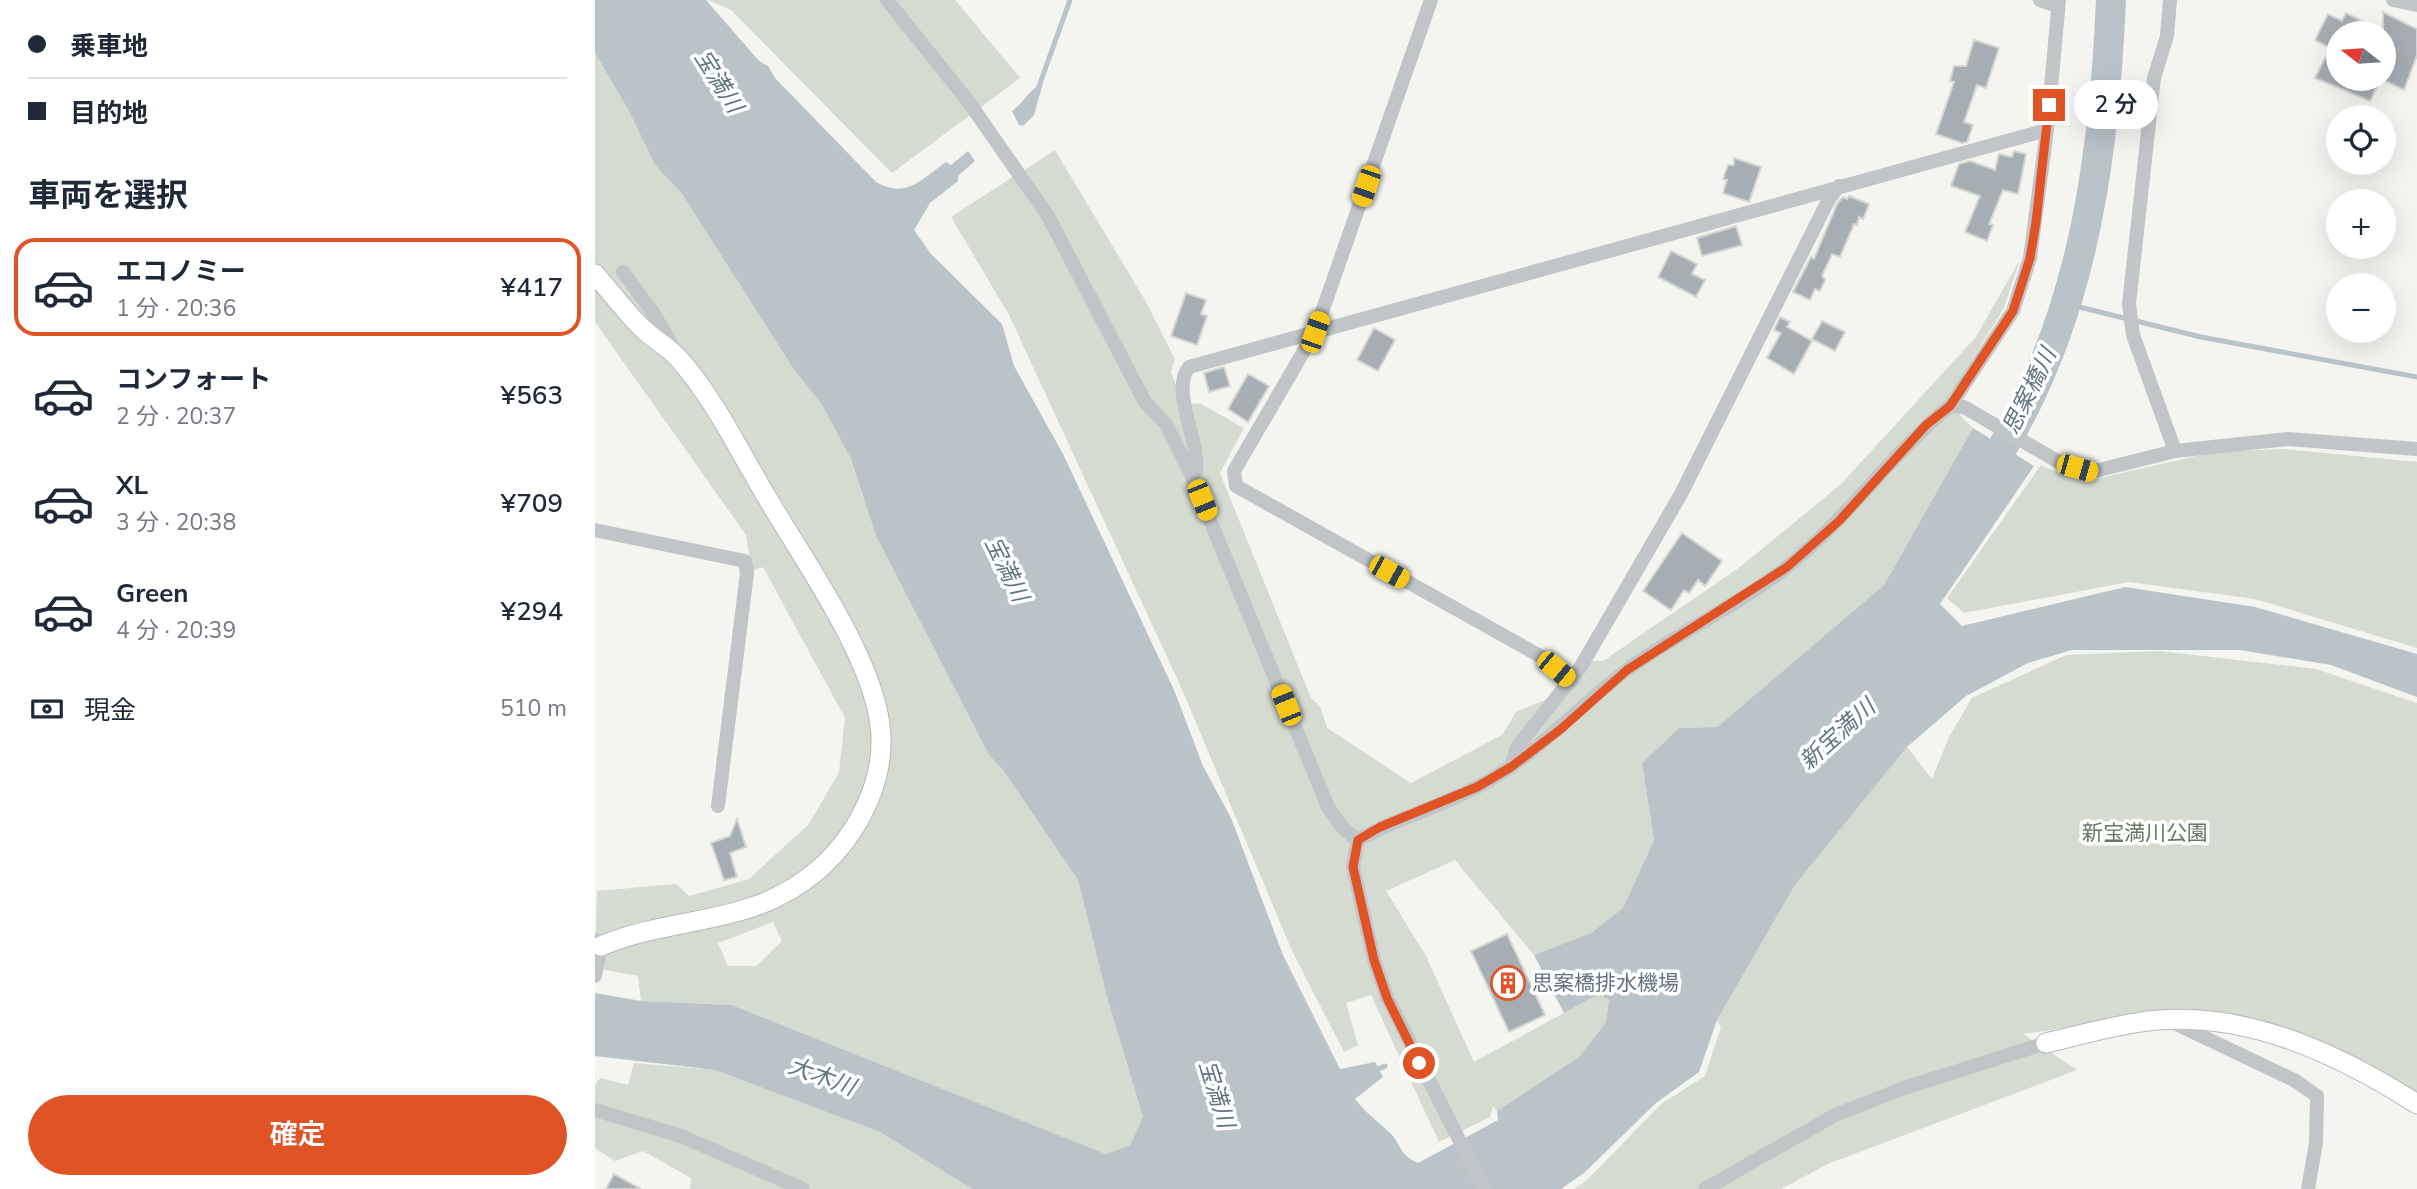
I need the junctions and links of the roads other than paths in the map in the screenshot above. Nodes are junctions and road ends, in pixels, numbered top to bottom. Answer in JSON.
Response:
{"nodes":[{"id":1,"x":887,"y":0,"type":"edge"},
{"id":2,"x":1431,"y":0,"type":"edge"},
{"id":3,"x":2040,"y":0,"type":"edge"},
{"id":4,"x":2170,"y":0,"type":"edge"},
{"id":5,"x":2393,"y":0,"type":"edge"},
{"id":6,"x":2058,"y":3,"type":"edge"},
{"id":7,"x":2417,"y":5,"type":"edge"},
{"id":8,"x":2047,"y":130,"type":"junction"},
{"id":9,"x":1839,"y":186,"type":"junction"},
{"id":10,"x":623,"y":272,"type":"dead end"},
{"id":11,"x":595,"y":274,"type":"edge"},
{"id":12,"x":1315,"y":332,"type":"junction"},
{"id":13,"x":679,"y":359,"type":"junction"},
{"id":14,"x":1957,"y":407,"type":"junction"},
{"id":15,"x":2417,"y":449,"type":"edge"},
{"id":16,"x":2175,"y":451,"type":"junction"},
{"id":17,"x":1191,"y":474,"type":"junction"},
{"id":18,"x":595,"y":530,"type":"edge"},
{"id":19,"x":1571,"y":681,"type":"junction"},
{"id":20,"x":1511,"y":767,"type":"junction"},
{"id":21,"x":718,"y":806,"type":"dead end"},
{"id":22,"x":1358,"y":840,"type":"junction"},
{"id":23,"x":598,"y":943,"type":"edge"},
{"id":24,"x":595,"y":976,"type":"edge"},
{"id":25,"x":2168,"y":1020,"type":"junction"},
{"id":26,"x":2046,"y":1043,"type":"joint"},
{"id":27,"x":2417,"y":1104,"type":"edge"},
{"id":28,"x":595,"y":1110,"type":"edge"},
{"id":29,"x":803,"y":1189,"type":"edge"},
{"id":30,"x":1484,"y":1189,"type":"edge"},
{"id":31,"x":1705,"y":1189,"type":"edge"},
{"id":32,"x":2308,"y":1189,"type":"edge"}],
"edges":[{"from":1,"to":17,"type":"street"},
{"from":2,"to":12,"type":"street"},
{"from":3,"to":6,"type":"street"},
{"from":4,"to":16,"type":"street"},
{"from":5,"to":7,"type":"street"},
{"from":6,"to":8,"type":"street"},
{"from":8,"to":9,"type":"street"},
{"from":8,"to":14,"type":"street"},
{"from":9,"to":12,"type":"street"},
{"from":9,"to":19,"type":"street"},
{"from":10,"to":13,"type":"street"},
{"from":11,"to":13,"type":"street"},
{"from":12,"to":17,"type":"street"},
{"from":12,"to":19,"type":"street"},
{"from":13,"to":23,"type":"street"},
{"from":14,"to":16,"type":"street"},
{"from":14,"to":20,"type":"street"},
{"from":15,"to":16,"type":"street"},
{"from":17,"to":22,"type":"street"},
{"from":18,"to":21,"type":"street"},
{"from":19,"to":20,"type":"street"},
{"from":20,"to":22,"type":"street"},
{"from":22,"to":30,"type":"street"},
{"from":23,"to":24,"type":"street"},
{"from":25,"to":26,"type":"street"},
{"from":25,"to":27,"type":"street"},
{"from":25,"to":32,"type":"street"},
{"from":26,"to":31,"type":"street"},
{"from":28,"to":29,"type":"street"}]}
